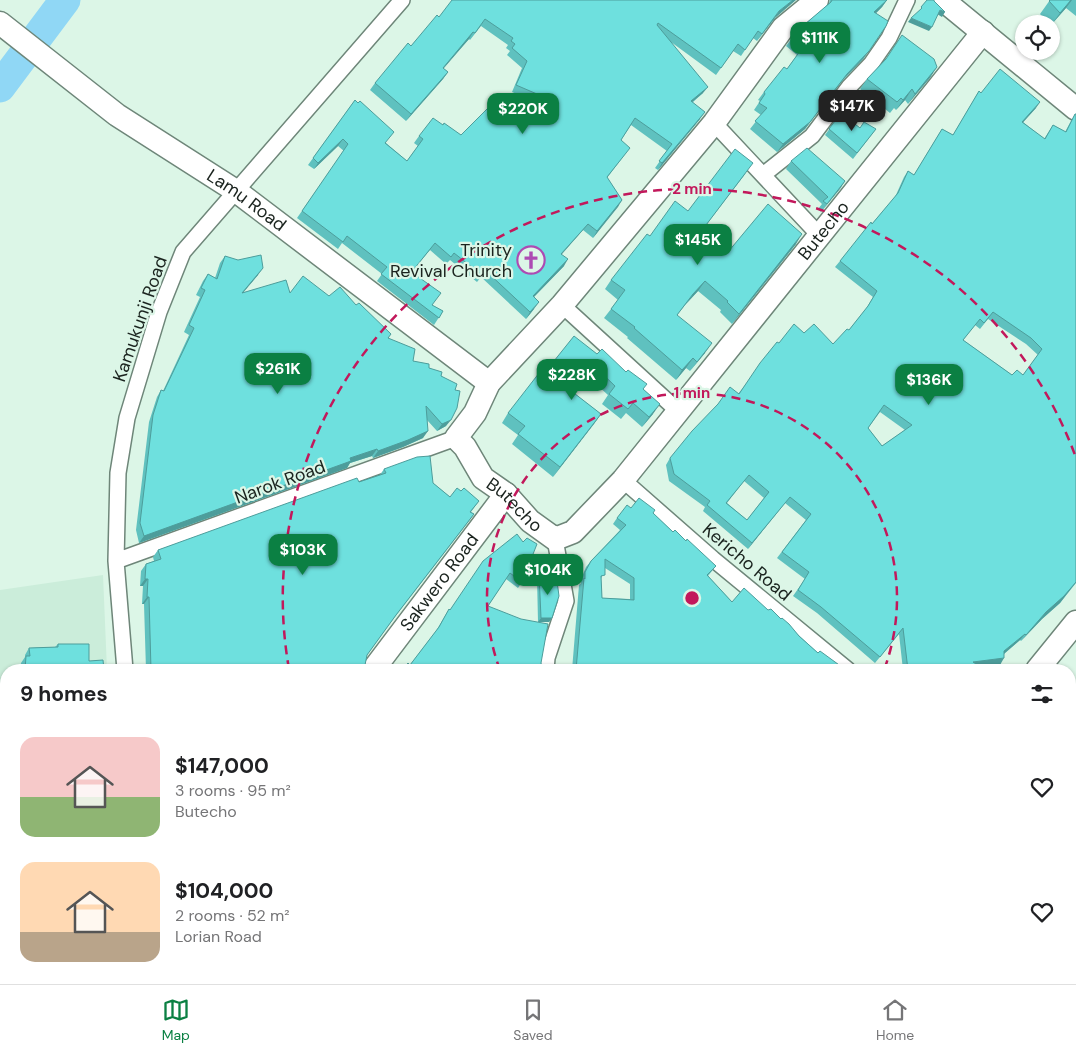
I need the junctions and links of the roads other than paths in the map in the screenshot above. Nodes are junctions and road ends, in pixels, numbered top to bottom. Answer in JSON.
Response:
{"nodes":[{"id":1,"x":402,"y":0,"type":"edge"},
{"id":2,"x":817,"y":0,"type":"edge"},
{"id":3,"x":907,"y":0,"type":"edge"},
{"id":4,"x":943,"y":0,"type":"edge"},
{"id":5,"x":0,"y":24,"type":"edge"},
{"id":6,"x":983,"y":32,"type":"junction"},
{"id":7,"x":1074,"y":104,"type":"edge"},
{"id":8,"x":714,"y":122,"type":"junction"},
{"id":9,"x":763,"y":175,"type":"junction"},
{"id":10,"x":236,"y":191,"type":"junction"},
{"id":11,"x":820,"y":236,"type":"junction"},
{"id":12,"x":562,"y":305,"type":"junction"},
{"id":13,"x":489,"y":383,"type":"junction"},
{"id":14,"x":678,"y":411,"type":"junction"},
{"id":15,"x":456,"y":438,"type":"junction"},
{"id":16,"x":623,"y":480,"type":"junction"},
{"id":17,"x":506,"y":494,"type":"junction"},
{"id":18,"x":555,"y":539,"type":"junction"},
{"id":19,"x":116,"y":561,"type":"junction"},
{"id":20,"x":1076,"y":622,"type":"edge"},
{"id":21,"x":125,"y":664,"type":"edge"},
{"id":22,"x":378,"y":664,"type":"edge"},
{"id":23,"x":546,"y":664,"type":"edge"},
{"id":24,"x":841,"y":664,"type":"edge"},
{"id":25,"x":1042,"y":664,"type":"edge"}],
"edges":[{"from":1,"to":10,"type":"street","name":"Kamukunji Road"},
{"from":2,"to":8,"type":"street"},
{"from":3,"to":9,"type":"street"},
{"from":4,"to":6,"type":"street"},
{"from":5,"to":10,"type":"street","name":"Lamu Road"},
{"from":6,"to":7,"type":"street"},
{"from":6,"to":11,"type":"street","name":"Butecho"},
{"from":8,"to":9,"type":"street"},
{"from":8,"to":12,"type":"street"},
{"from":9,"to":11,"type":"street"},
{"from":10,"to":13,"type":"street","name":"Lamu Road"},
{"from":10,"to":19,"type":"street","name":"Kamukunji Road"},
{"from":11,"to":14,"type":"street","name":"Butecho"},
{"from":12,"to":13,"type":"street"},
{"from":12,"to":14,"type":"street"},
{"from":13,"to":15,"type":"street"},
{"from":14,"to":16,"type":"street","name":"Butecho"},
{"from":15,"to":17,"type":"street","name":"Butecho"},
{"from":15,"to":19,"type":"street","name":"Narok Road"},
{"from":16,"to":18,"type":"street","name":"Butecho"},
{"from":16,"to":24,"type":"street","name":"Kericho Road"},
{"from":17,"to":18,"type":"street","name":"Butecho"},
{"from":17,"to":22,"type":"street","name":"Sakwero Road"},
{"from":18,"to":23,"type":"street"},
{"from":19,"to":21,"type":"street","name":"Kamukunji Road"},
{"from":20,"to":25,"type":"street"}]}
